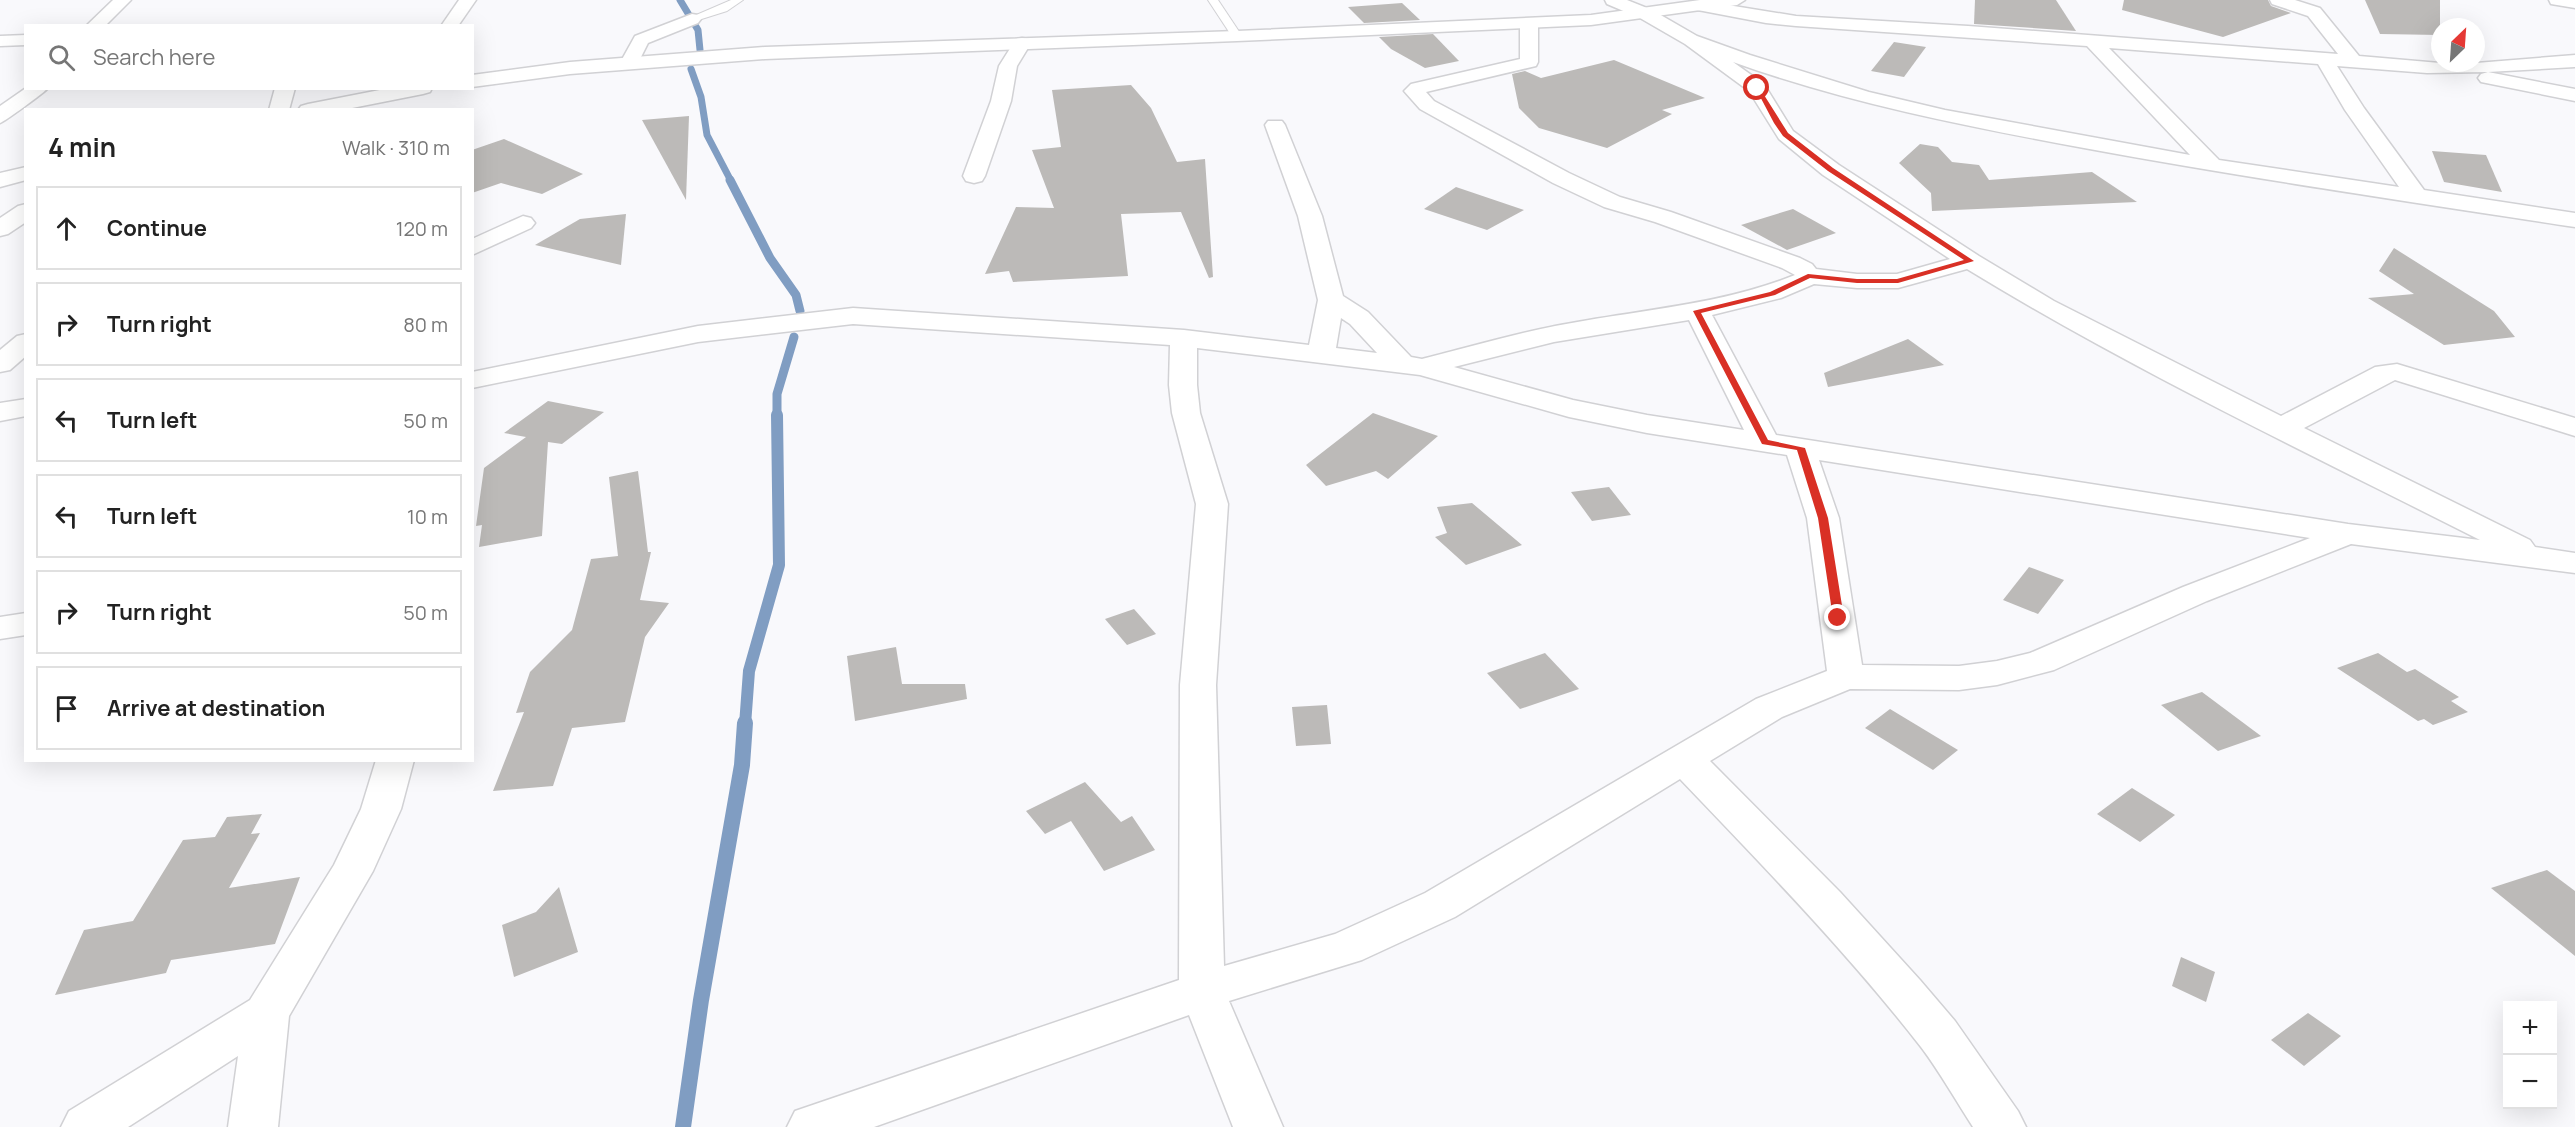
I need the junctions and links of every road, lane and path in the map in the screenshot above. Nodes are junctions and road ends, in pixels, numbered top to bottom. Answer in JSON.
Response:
{"nodes":[{"id":1,"x":123,"y":0,"type":"edge"},
{"id":2,"x":468,"y":0,"type":"edge"},
{"id":3,"x":738,"y":0,"type":"edge"},
{"id":4,"x":1213,"y":0,"type":"edge"},
{"id":5,"x":1613,"y":0,"type":"edge"},
{"id":6,"x":1737,"y":0,"type":"edge"},
{"id":7,"x":2278,"y":0,"type":"edge"},
{"id":8,"x":2558,"y":0,"type":"edge"},
{"id":9,"x":2575,"y":3,"type":"edge"},
{"id":10,"x":1703,"y":6,"type":"junction"},
{"id":11,"x":1646,"y":14,"type":"junction"},
{"id":12,"x":692,"y":19,"type":"joint"},
{"id":13,"x":96,"y":24,"type":"edge"},
{"id":14,"x":450,"y":24,"type":"edge"},
{"id":15,"x":1529,"y":24,"type":"junction"},
{"id":16,"x":1237,"y":36,"type":"junction"},
{"id":17,"x":24,"y":40,"type":"edge"},
{"id":18,"x":1691,"y":40,"type":"junction"},
{"id":19,"x":2092,"y":40,"type":"junction"},
{"id":20,"x":0,"y":41,"type":"edge"},
{"id":21,"x":1022,"y":43,"type":"junction"},
{"id":22,"x":2324,"y":59,"type":"junction"},
{"id":23,"x":2575,"y":60,"type":"edge"},
{"id":24,"x":2354,"y":62,"type":"junction"},
{"id":25,"x":629,"y":63,"type":"junction"},
{"id":26,"x":2427,"y":67,"type":"junction"},
{"id":27,"x":474,"y":81,"type":"edge"},
{"id":28,"x":35,"y":90,"type":"edge"},
{"id":29,"x":284,"y":90,"type":"edge"},
{"id":30,"x":413,"y":90,"type":"edge"},
{"id":31,"x":2575,"y":94,"type":"edge"},
{"id":32,"x":21,"y":98,"type":"junction"},
{"id":33,"x":0,"y":100,"type":"edge"},
{"id":34,"x":280,"y":108,"type":"edge"},
{"id":35,"x":318,"y":108,"type":"edge"},
{"id":36,"x":0,"y":117,"type":"edge"},
{"id":37,"x":1275,"y":125,"type":"dead end"},
{"id":38,"x":2212,"y":165,"type":"junction"},
{"id":39,"x":24,"y":174,"type":"edge"},
{"id":40,"x":974,"y":176,"type":"dead end"},
{"id":41,"x":0,"y":180,"type":"edge"},
{"id":42,"x":2416,"y":195,"type":"junction"},
{"id":43,"x":24,"y":212,"type":"edge"},
{"id":44,"x":2575,"y":220,"type":"edge"},
{"id":45,"x":523,"y":223,"type":"dead end"},
{"id":46,"x":0,"y":230,"type":"edge"},
{"id":47,"x":0,"y":235,"type":"edge"},
{"id":48,"x":24,"y":239,"type":"edge"},
{"id":49,"x":474,"y":248,"type":"edge"},
{"id":50,"x":1970,"y":261,"type":"junction"},
{"id":51,"x":1808,"y":276,"type":"junction"},
{"id":52,"x":1331,"y":300,"type":"junction"},
{"id":53,"x":1697,"y":311,"type":"junction"},
{"id":54,"x":1184,"y":339,"type":"junction"},
{"id":55,"x":24,"y":344,"type":"edge"},
{"id":56,"x":1321,"y":355,"type":"junction"},
{"id":57,"x":0,"y":364,"type":"edge"},
{"id":58,"x":1412,"y":365,"type":"junction"},
{"id":59,"x":474,"y":380,"type":"edge"},
{"id":60,"x":24,"y":407,"type":"edge"},
{"id":61,"x":0,"y":412,"type":"edge"},
{"id":62,"x":2283,"y":427,"type":"junction"},
{"id":63,"x":2575,"y":427,"type":"edge"},
{"id":64,"x":1765,"y":442,"type":"junction"},
{"id":65,"x":1800,"y":448,"type":"junction"},
{"id":66,"x":2348,"y":534,"type":"junction"},
{"id":67,"x":2539,"y":557,"type":"junction"},
{"id":68,"x":2575,"y":564,"type":"edge"},
{"id":69,"x":2575,"y":579,"type":"edge"},
{"id":70,"x":24,"y":624,"type":"edge"},
{"id":71,"x":0,"y":628,"type":"edge"},
{"id":72,"x":1846,"y":676,"type":"junction"},
{"id":73,"x":1683,"y":758,"type":"junction"},
{"id":74,"x":394,"y":762,"type":"edge"},
{"id":75,"x":1202,"y":991,"type":"junction"},
{"id":76,"x":266,"y":1014,"type":"junction"},
{"id":77,"x":86,"y":1127,"type":"edge"},
{"id":78,"x":253,"y":1127,"type":"edge"},
{"id":79,"x":812,"y":1127,"type":"edge"},
{"id":80,"x":1258,"y":1127,"type":"edge"},
{"id":81,"x":2001,"y":1127,"type":"edge"}],
"edges":[{"from":1,"to":13,"type":"street"},
{"from":2,"to":14,"type":"street"},
{"from":3,"to":12,"type":"lane"},
{"from":4,"to":16,"type":"lane"},
{"from":5,"to":11,"type":"street"},
{"from":6,"to":10,"type":"street"},
{"from":7,"to":24,"type":"street"},
{"from":8,"to":9,"type":"street"},
{"from":10,"to":11,"type":"street"},
{"from":10,"to":19,"type":"street"},
{"from":11,"to":15,"type":"street"},
{"from":11,"to":18,"type":"street"},
{"from":12,"to":25,"type":"street"},
{"from":15,"to":16,"type":"street"},
{"from":15,"to":51,"type":"street"},
{"from":16,"to":21,"type":"street"},
{"from":17,"to":20,"type":"street"},
{"from":18,"to":38,"type":"street"},
{"from":18,"to":50,"type":"street"},
{"from":19,"to":22,"type":"street"},
{"from":19,"to":38,"type":"street"},
{"from":21,"to":25,"type":"street"},
{"from":21,"to":40,"type":"street"},
{"from":22,"to":24,"type":"street"},
{"from":22,"to":42,"type":"street"},
{"from":23,"to":26,"type":"street"},
{"from":24,"to":26,"type":"street"},
{"from":25,"to":27,"type":"street"},
{"from":26,"to":31,"type":"street"},
{"from":28,"to":32,"type":"street"},
{"from":29,"to":34,"type":"street"},
{"from":30,"to":35,"type":"street"},
{"from":32,"to":33,"type":"street"},
{"from":32,"to":36,"type":"street"},
{"from":37,"to":52,"type":"street"},
{"from":38,"to":42,"type":"street"},
{"from":39,"to":41,"type":"street"},
{"from":42,"to":44,"type":"street"},
{"from":43,"to":46,"type":"street"},
{"from":45,"to":49,"type":"street"},
{"from":47,"to":48,"type":"street"},
{"from":50,"to":51,"type":"street"},
{"from":50,"to":62,"type":"street"},
{"from":51,"to":53,"type":"street"},
{"from":52,"to":56,"type":"street"},
{"from":52,"to":58,"type":"street"},
{"from":53,"to":58,"type":"street"},
{"from":53,"to":64,"type":"street"},
{"from":54,"to":56,"type":"street"},
{"from":54,"to":59,"type":"street"},
{"from":54,"to":75,"type":"street"},
{"from":55,"to":57,"type":"street"},
{"from":56,"to":58,"type":"street"},
{"from":58,"to":64,"type":"street"},
{"from":60,"to":61,"type":"street"},
{"from":62,"to":63,"type":"street"},
{"from":62,"to":67,"type":"street"},
{"from":64,"to":65,"type":"street"},
{"from":65,"to":66,"type":"street"},
{"from":65,"to":72,"type":"street"},
{"from":66,"to":67,"type":"street"},
{"from":66,"to":72,"type":"street"},
{"from":67,"to":68,"type":"street"},
{"from":67,"to":69,"type":"street"},
{"from":70,"to":71,"type":"street"},
{"from":72,"to":73,"type":"street"},
{"from":73,"to":75,"type":"street"},
{"from":73,"to":81,"type":"street"},
{"from":74,"to":76,"type":"street"},
{"from":75,"to":79,"type":"street"},
{"from":75,"to":80,"type":"street"},
{"from":76,"to":77,"type":"street"},
{"from":76,"to":78,"type":"street"}]}
